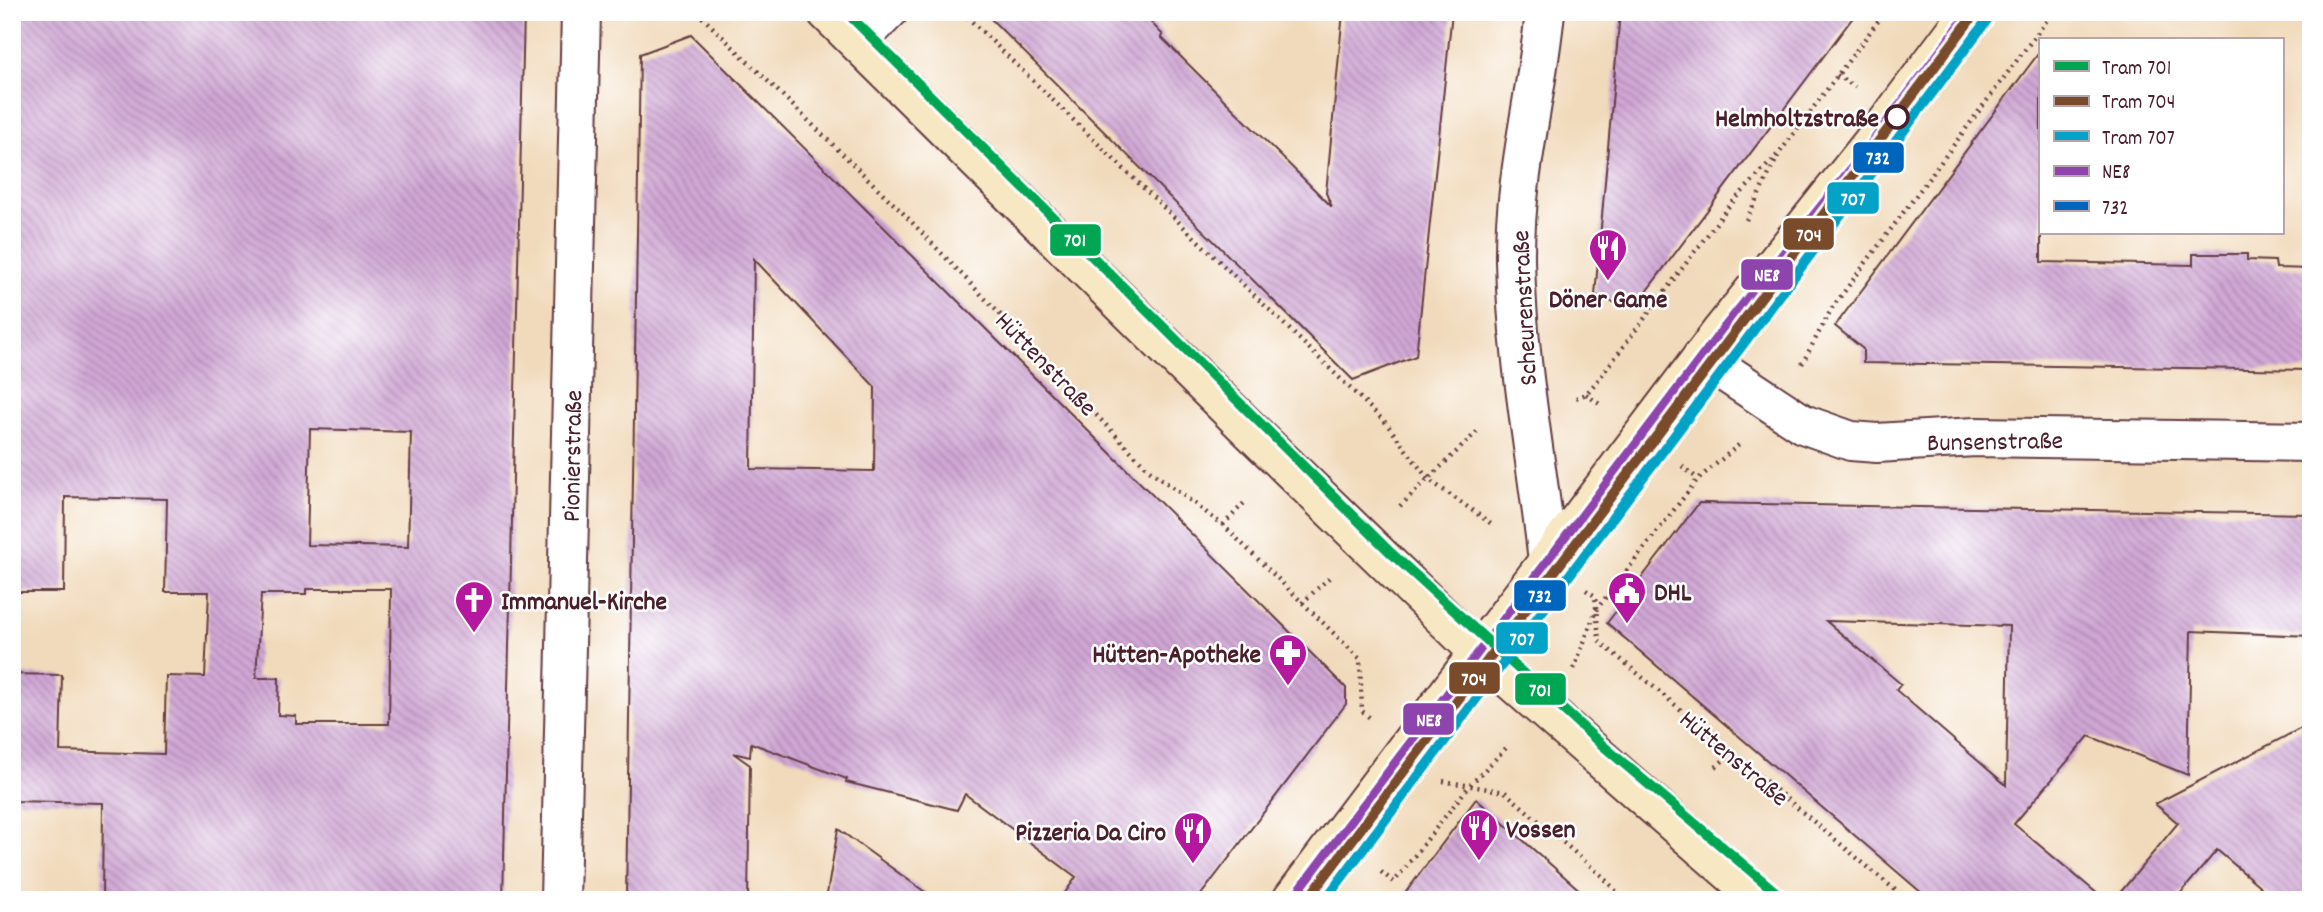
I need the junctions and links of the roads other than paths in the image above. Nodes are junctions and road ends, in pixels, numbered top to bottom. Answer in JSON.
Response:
{"nodes":[{"id":1,"x":581,"y":12,"type":"edge"},
{"id":2,"x":827,"y":12,"type":"edge"},
{"id":3,"x":894,"y":12,"type":"edge"},
{"id":4,"x":1545,"y":12,"type":"edge"},
{"id":5,"x":1970,"y":12,"type":"edge"},
{"id":6,"x":860,"y":45,"type":"junction"},
{"id":7,"x":1702,"y":357,"type":"junction"},
{"id":8,"x":2311,"y":442,"type":"edge"},
{"id":9,"x":1548,"y":561,"type":"junction"},
{"id":10,"x":1481,"y":654,"type":"junction"},
{"id":11,"x":561,"y":900,"type":"edge"},
{"id":12,"x":1292,"y":900,"type":"edge"},
{"id":13,"x":1762,"y":900,"type":"edge"}],
"edges":[{"from":1,"to":11,"type":"street","name":"Pionierstraße"},
{"from":2,"to":6,"type":"main road"},
{"from":3,"to":6,"type":"lane"},
{"from":4,"to":9,"type":"street","name":"Scheurenstraße"},
{"from":5,"to":7,"type":"main road"},
{"from":6,"to":10,"type":"main road"},
{"from":7,"to":8,"type":"street","name":"Bunsenstraße"},
{"from":7,"to":9,"type":"main road"},
{"from":9,"to":10,"type":"main road"},
{"from":10,"to":12,"type":"main road"},
{"from":10,"to":13,"type":"main road"}]}
